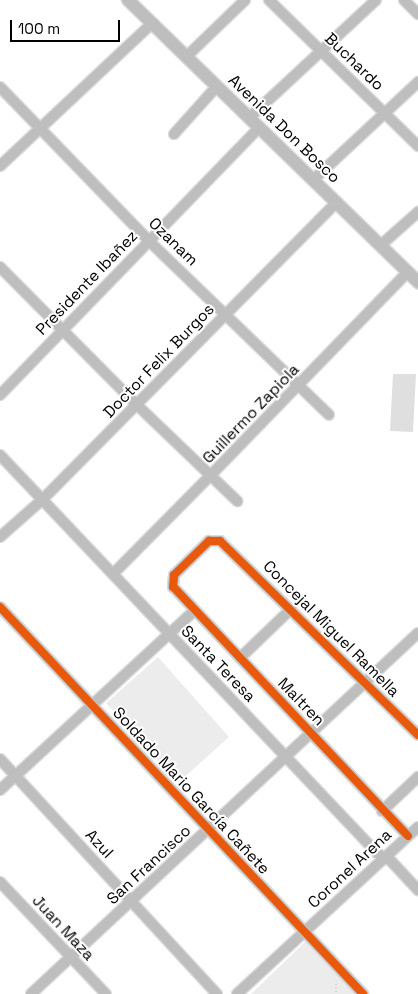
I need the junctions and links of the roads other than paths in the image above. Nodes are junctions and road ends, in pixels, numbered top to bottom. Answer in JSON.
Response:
{"nodes":[{"id":1,"x":128,"y":0,"type":"edge"},
{"id":2,"x":245,"y":0,"type":"edge"},
{"id":3,"x":269,"y":0,"type":"edge"},
{"id":4,"x":376,"y":0,"type":"edge"},
{"id":5,"x":404,"y":0,"type":"edge"},
{"id":6,"x":418,"y":14,"type":"edge"},
{"id":7,"x":151,"y":24,"type":"junction"},
{"id":8,"x":322,"y":50,"type":"junction"},
{"id":9,"x":186,"y":56,"type":"junction"},
{"id":10,"x":418,"y":82,"type":"edge"},
{"id":11,"x":0,"y":86,"type":"edge"},
{"id":12,"x":218,"y":86,"type":"junction"},
{"id":13,"x":385,"y":113,"type":"junction"},
{"id":14,"x":249,"y":118,"type":"junction"},
{"id":15,"x":259,"y":128,"type":"junction"},
{"id":16,"x":40,"y":129,"type":"junction"},
{"id":17,"x":174,"y":134,"type":"dead end"},
{"id":18,"x":418,"y":146,"type":"edge"},
{"id":19,"x":0,"y":166,"type":"edge"},
{"id":20,"x":313,"y":180,"type":"junction"},
{"id":21,"x":336,"y":203,"type":"junction"},
{"id":22,"x":418,"y":212,"type":"edge"},
{"id":23,"x":150,"y":241,"type":"junction"},
{"id":24,"x":381,"y":245,"type":"junction"},
{"id":25,"x":0,"y":267,"type":"edge"},
{"id":26,"x":408,"y":272,"type":"junction"},
{"id":27,"x":418,"y":282,"type":"edge"},
{"id":28,"x":226,"y":314,"type":"junction"},
{"id":29,"x":62,"y":330,"type":"junction"},
{"id":30,"x":298,"y":387,"type":"junction"},
{"id":31,"x":0,"y":395,"type":"edge"},
{"id":32,"x":137,"y":406,"type":"junction"},
{"id":33,"x":329,"y":415,"type":"dead end"},
{"id":34,"x":0,"y":455,"type":"edge"},
{"id":35,"x":210,"y":476,"type":"junction"},
{"id":36,"x":43,"y":499,"type":"junction"},
{"id":37,"x":237,"y":501,"type":"dead end"},
{"id":38,"x":0,"y":537,"type":"edge"},
{"id":39,"x":224,"y":544,"type":"joint"},
{"id":40,"x":113,"y":574,"type":"junction"},
{"id":41,"x":0,"y":607,"type":"edge"},
{"id":42,"x":291,"y":609,"type":"junction"},
{"id":43,"x":195,"y":610,"type":"junction"},
{"id":44,"x":418,"y":633,"type":"edge"},
{"id":45,"x":169,"y":635,"type":"junction"},
{"id":46,"x":240,"y":658,"type":"junction"},
{"id":47,"x":365,"y":683,"type":"junction"},
{"id":48,"x":92,"y":706,"type":"junction"},
{"id":49,"x":312,"y":733,"type":"junction"},
{"id":50,"x":418,"y":735,"type":"edge"},
{"id":51,"x":286,"y":757,"type":"junction"},
{"id":52,"x":0,"y":759,"type":"edge"},
{"id":53,"x":15,"y":775,"type":"junction"},
{"id":54,"x":418,"y":777,"type":"edge"},
{"id":55,"x":0,"y":790,"type":"edge"},
{"id":56,"x":382,"y":811,"type":"junction"},
{"id":57,"x":418,"y":827,"type":"edge"},
{"id":58,"x":208,"y":830,"type":"junction"},
{"id":59,"x":408,"y":836,"type":"junction"},
{"id":60,"x":386,"y":857,"type":"junction"},
{"id":61,"x":0,"y":882,"type":"edge"},
{"id":62,"x":418,"y":890,"type":"edge"},
{"id":63,"x":132,"y":901,"type":"junction"},
{"id":64,"x":305,"y":932,"type":"junction"},
{"id":65,"x":70,"y":958,"type":"junction"},
{"id":66,"x":32,"y":994,"type":"edge"},
{"id":67,"x":106,"y":994,"type":"edge"},
{"id":68,"x":217,"y":994,"type":"edge"},
{"id":69,"x":238,"y":994,"type":"edge"},
{"id":70,"x":363,"y":994,"type":"edge"}],
"edges":[{"from":1,"to":7,"type":"main road","name":"Avenida Don Bosco"},
{"from":2,"to":9,"type":"street"},
{"from":3,"to":8,"type":"street","name":"Buchardo"},
{"from":4,"to":8,"type":"street"},
{"from":5,"to":6,"type":"street"},
{"from":7,"to":9,"type":"main road","name":"Avenida Don Bosco"},
{"from":7,"to":16,"type":"street"},
{"from":8,"to":13,"type":"street","name":"Buchardo"},
{"from":8,"to":14,"type":"street"},
{"from":9,"to":12,"type":"main road","name":"Avenida Don Bosco"},
{"from":10,"to":13,"type":"street"},
{"from":11,"to":16,"type":"street","name":"Ozanam"},
{"from":12,"to":14,"type":"main road","name":"Avenida Don Bosco"},
{"from":12,"to":17,"type":"street"},
{"from":13,"to":18,"type":"street","name":"Buchardo"},
{"from":13,"to":20,"type":"street"},
{"from":14,"to":15,"type":"main road","name":"Avenida Don Bosco"},
{"from":15,"to":20,"type":"main road","name":"Avenida Don Bosco"},
{"from":15,"to":23,"type":"street","name":"Presidente Ibañez"},
{"from":16,"to":19,"type":"street"},
{"from":16,"to":23,"type":"street","name":"Ozanam"},
{"from":20,"to":21,"type":"main road","name":"Avenida Don Bosco"},
{"from":21,"to":24,"type":"main road","name":"Avenida Don Bosco"},
{"from":21,"to":28,"type":"street","name":"Doctor Felix Burgos"},
{"from":22,"to":24,"type":"street"},
{"from":23,"to":28,"type":"street","name":"Ozanam"},
{"from":23,"to":29,"type":"street","name":"Presidente Ibañez"},
{"from":24,"to":26,"type":"main road","name":"Avenida Don Bosco"},
{"from":25,"to":29,"type":"street"},
{"from":26,"to":27,"type":"main road","name":"Avenida Don Bosco"},
{"from":26,"to":30,"type":"street","name":"Guillermo Zapiola"},
{"from":28,"to":30,"type":"street","name":"Ozanam"},
{"from":28,"to":32,"type":"street","name":"Doctor Felix Burgos"},
{"from":29,"to":31,"type":"street","name":"Presidente Ibañez"},
{"from":29,"to":32,"type":"street"},
{"from":30,"to":33,"type":"street","name":"Ozanam"},
{"from":30,"to":35,"type":"street","name":"Guillermo Zapiola"},
{"from":32,"to":35,"type":"street"},
{"from":32,"to":36,"type":"street","name":"Doctor Felix Burgos"},
{"from":34,"to":36,"type":"street","name":"Santa Teresa"},
{"from":35,"to":37,"type":"street"},
{"from":35,"to":40,"type":"street","name":"Guillermo Zapiola"},
{"from":36,"to":38,"type":"street","name":"Doctor Felix Burgos"},
{"from":36,"to":40,"type":"street","name":"Santa Teresa"},
{"from":39,"to":42,"type":"street","name":"Concejal Miguel Ramella"},
{"from":39,"to":43,"type":"street","name":"Maltren"},
{"from":40,"to":45,"type":"street","name":"Santa Teresa"},
{"from":41,"to":48,"type":"street","name":"Soldado Mario García Cañete"},
{"from":42,"to":46,"type":"street"},
{"from":42,"to":47,"type":"street","name":"Concejal Miguel Ramella"},
{"from":43,"to":45,"type":"street"},
{"from":43,"to":46,"type":"street","name":"Maltren"},
{"from":44,"to":47,"type":"street","name":"San Francisco"},
{"from":45,"to":48,"type":"street"},
{"from":45,"to":51,"type":"street","name":"Santa Teresa"},
{"from":46,"to":49,"type":"street","name":"Maltren"},
{"from":47,"to":49,"type":"street","name":"San Francisco"},
{"from":47,"to":50,"type":"street","name":"Concejal Miguel Ramella"},
{"from":48,"to":53,"type":"street"},
{"from":48,"to":58,"type":"street","name":"Soldado Mario García Cañete"},
{"from":49,"to":51,"type":"street","name":"San Francisco"},
{"from":49,"to":56,"type":"street","name":"Maltren"},
{"from":51,"to":58,"type":"street","name":"San Francisco"},
{"from":51,"to":60,"type":"street","name":"Santa Teresa"},
{"from":52,"to":53,"type":"street","name":"Azul"},
{"from":53,"to":55,"type":"street"},
{"from":53,"to":63,"type":"street","name":"Azul"},
{"from":54,"to":56,"type":"street"},
{"from":56,"to":59,"type":"street","name":"Maltren"},
{"from":57,"to":59,"type":"street","name":"Coronel Arena"},
{"from":58,"to":63,"type":"street","name":"San Francisco"},
{"from":58,"to":64,"type":"street","name":"Soldado Mario García Cañete"},
{"from":59,"to":60,"type":"street","name":"Coronel Arena"},
{"from":60,"to":62,"type":"street","name":"Santa Teresa"},
{"from":60,"to":64,"type":"street","name":"Coronel Arena"},
{"from":61,"to":65,"type":"street","name":"Juan Maza"},
{"from":63,"to":65,"type":"street","name":"San Francisco"},
{"from":63,"to":68,"type":"street","name":"Azul"},
{"from":64,"to":69,"type":"street","name":"Coronel Arena"},
{"from":64,"to":70,"type":"street","name":"Soldado Mario García Cañete"},
{"from":65,"to":66,"type":"street","name":"San Francisco"},
{"from":65,"to":67,"type":"street","name":"Juan Maza"}]}
